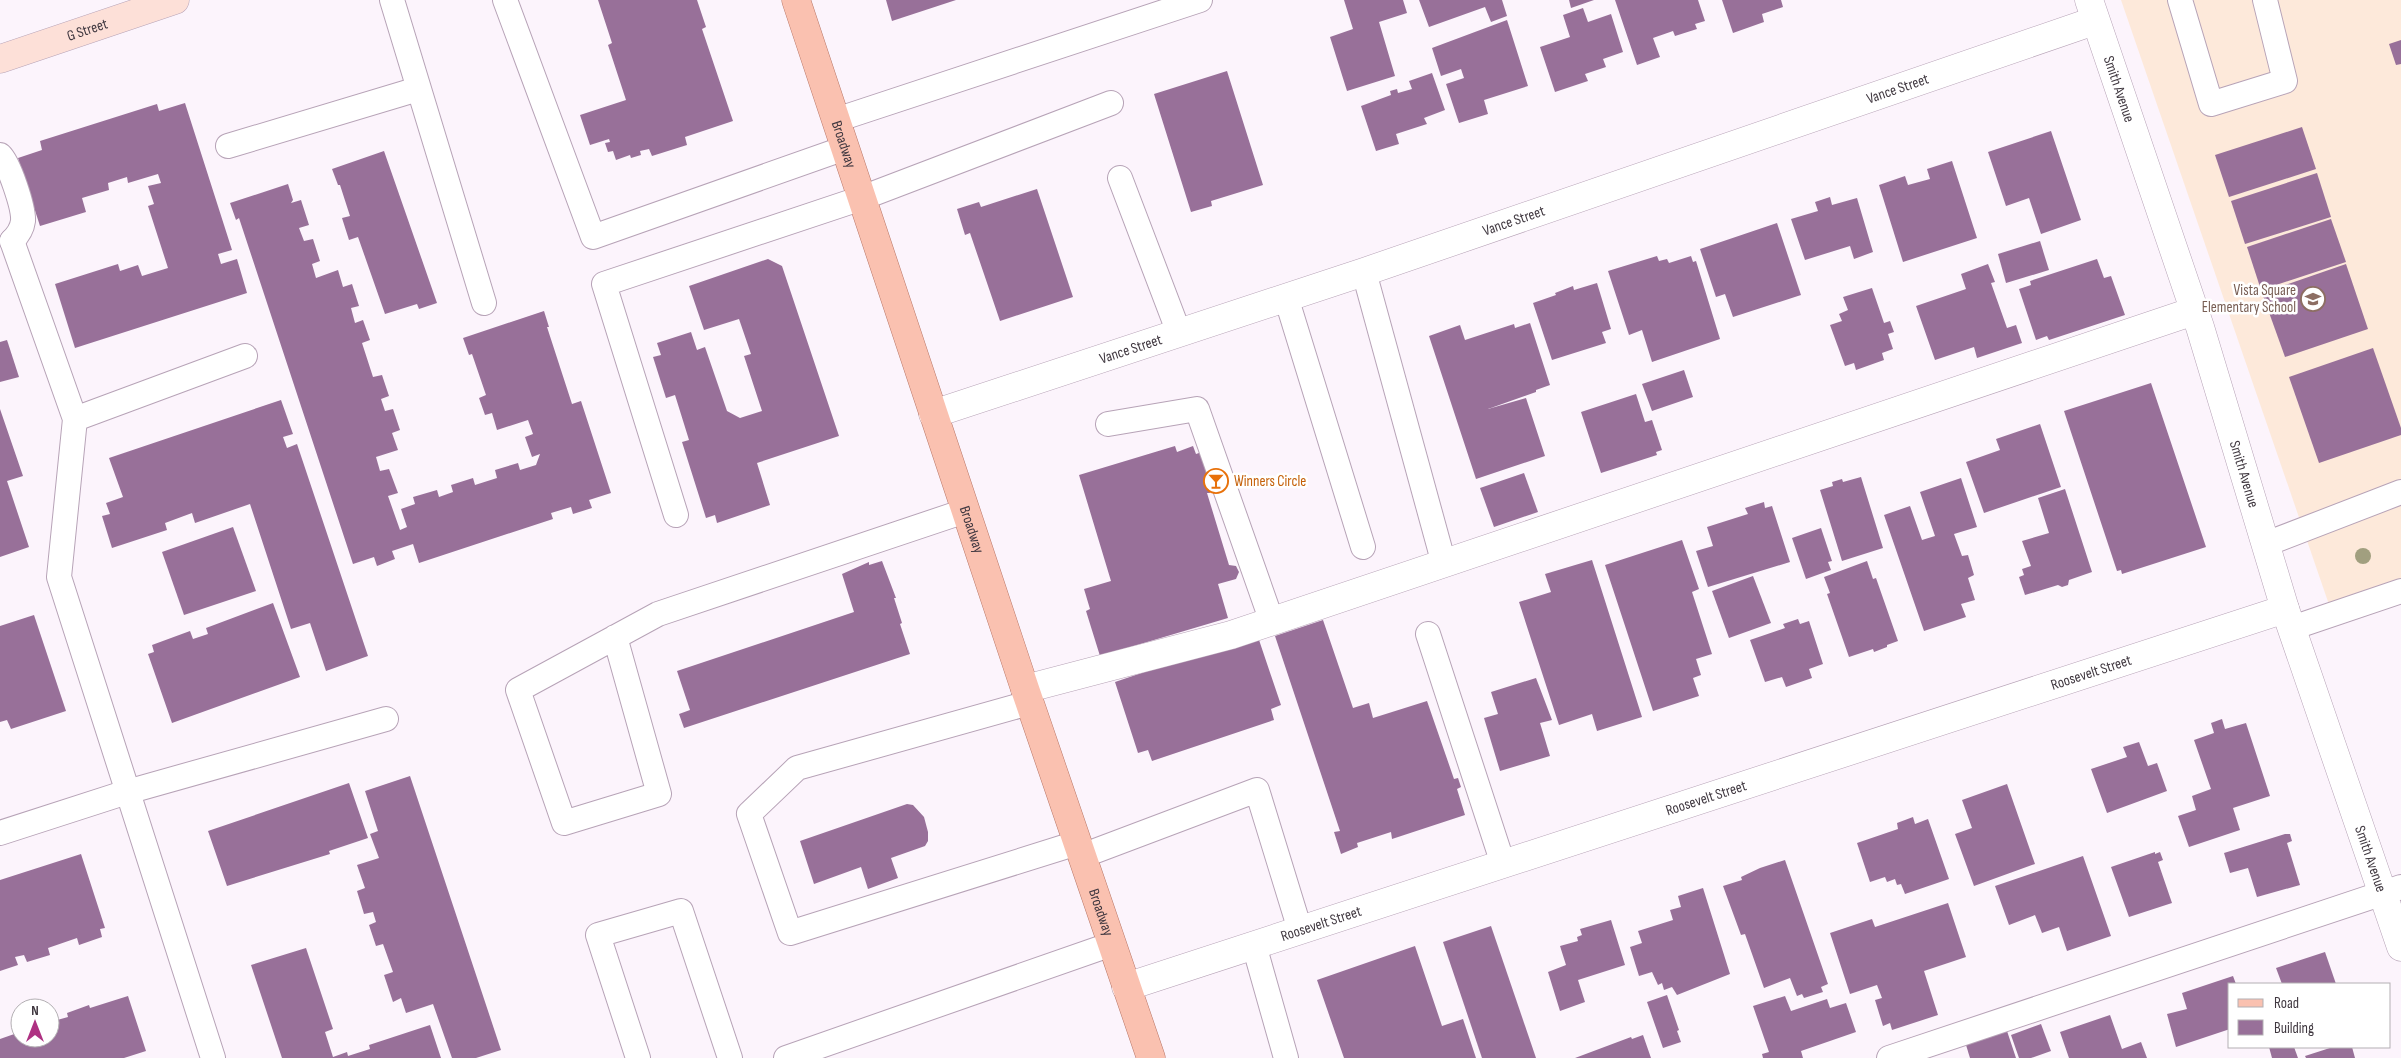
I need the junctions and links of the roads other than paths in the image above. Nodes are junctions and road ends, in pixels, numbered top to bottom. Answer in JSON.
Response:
{"nodes":[{"id":1,"x":174,"y":0,"type":"edge"},
{"id":2,"x":392,"y":0,"type":"edge"},
{"id":3,"x":505,"y":0,"type":"edge"},
{"id":4,"x":796,"y":0,"type":"edge"},
{"id":5,"x":1200,"y":0,"type":"edge"},
{"id":6,"x":2180,"y":0,"type":"edge"},
{"id":7,"x":2265,"y":0,"type":"edge"},
{"id":8,"x":1168,"y":5,"type":"edge"},
{"id":9,"x":2091,"y":10,"type":"edge"},
{"id":10,"x":0,"y":60,"type":"edge"},
{"id":11,"x":418,"y":89,"type":"junction"},
{"id":12,"x":1111,"y":103,"type":"dead end"},
{"id":13,"x":836,"y":120,"type":"junction"},
{"id":14,"x":228,"y":146,"type":"dead end"},
{"id":15,"x":845,"y":148,"type":"junction"},
{"id":16,"x":0,"y":155,"type":"edge"},
{"id":17,"x":1120,"y":178,"type":"dead end"},
{"id":18,"x":862,"y":198,"type":"junction"},
{"id":19,"x":6,"y":240,"type":"edge"},
{"id":20,"x":1364,"y":272,"type":"junction"},
{"id":21,"x":1286,"y":297,"type":"junction"},
{"id":22,"x":484,"y":303,"type":"dead end"},
{"id":23,"x":2194,"y":311,"type":"junction"},
{"id":24,"x":1179,"y":333,"type":"junction"},
{"id":25,"x":245,"y":356,"type":"dead end"},
{"id":26,"x":933,"y":414,"type":"junction"},
{"id":27,"x":75,"y":419,"type":"junction"},
{"id":28,"x":1108,"y":424,"type":"dead end"},
{"id":29,"x":2401,"y":492,"type":"edge"},
{"id":30,"x":965,"y":511,"type":"junction"},
{"id":31,"x":676,"y":515,"type":"dead end"},
{"id":32,"x":2266,"y":544,"type":"junction"},
{"id":33,"x":1363,"y":547,"type":"dead end"},
{"id":34,"x":1444,"y":564,"type":"junction"},
{"id":35,"x":2401,"y":591,"type":"edge"},
{"id":36,"x":2288,"y":618,"type":"junction"},
{"id":37,"x":1272,"y":622,"type":"junction"},
{"id":38,"x":1428,"y":634,"type":"dead end"},
{"id":39,"x":615,"y":637,"type":"junction"},
{"id":40,"x":1027,"y":696,"type":"junction"},
{"id":41,"x":386,"y":719,"type":"dead end"},
{"id":42,"x":127,"y":792,"type":"junction"},
{"id":43,"x":0,"y":833,"type":"edge"},
{"id":44,"x":1079,"y":849,"type":"junction"},
{"id":45,"x":1503,"y":864,"type":"junction"},
{"id":46,"x":2392,"y":890,"type":"edge"},
{"id":47,"x":1300,"y":930,"type":"junction"},
{"id":48,"x":1112,"y":944,"type":"junction"},
{"id":49,"x":1254,"y":945,"type":"junction"},
{"id":50,"x":2401,"y":948,"type":"edge"},
{"id":51,"x":1126,"y":987,"type":"junction"},
{"id":52,"x":213,"y":1058,"type":"edge"},
{"id":53,"x":638,"y":1058,"type":"edge"},
{"id":54,"x":730,"y":1058,"type":"edge"},
{"id":55,"x":786,"y":1058,"type":"edge"},
{"id":56,"x":1151,"y":1058,"type":"edge"},
{"id":57,"x":1286,"y":1058,"type":"edge"},
{"id":58,"x":1889,"y":1058,"type":"edge"}],
"edges":[{"from":1,"to":10,"type":"street","name":"G Street"},
{"from":2,"to":11,"type":"lane"},
{"from":3,"to":15,"type":"lane"},
{"from":4,"to":13,"type":"main road","name":"Broadway"},
{"from":5,"to":8,"type":"lane"},
{"from":6,"to":7,"type":"lane"},
{"from":8,"to":13,"type":"lane"},
{"from":9,"to":20,"type":"street","name":"Vance Street"},
{"from":9,"to":23,"type":"street","name":"Smith Avenue"},
{"from":11,"to":14,"type":"lane"},
{"from":11,"to":22,"type":"lane"},
{"from":12,"to":18,"type":"lane"},
{"from":13,"to":15,"type":"main road","name":"Broadway"},
{"from":15,"to":18,"type":"main road","name":"Broadway"},
{"from":16,"to":19,"type":"lane"},
{"from":17,"to":24,"type":"lane"},
{"from":18,"to":26,"type":"main road","name":"Broadway"},
{"from":18,"to":31,"type":"lane"},
{"from":19,"to":27,"type":"lane"},
{"from":20,"to":21,"type":"street","name":"Vance Street"},
{"from":20,"to":34,"type":"lane"},
{"from":21,"to":24,"type":"street","name":"Vance Street"},
{"from":21,"to":33,"type":"lane"},
{"from":23,"to":32,"type":"street","name":"Smith Avenue"},
{"from":23,"to":34,"type":"street"},
{"from":24,"to":26,"type":"street","name":"Vance Street"},
{"from":25,"to":27,"type":"lane"},
{"from":26,"to":30,"type":"main road","name":"Broadway"},
{"from":27,"to":42,"type":"lane"},
{"from":28,"to":37,"type":"lane"},
{"from":29,"to":32,"type":"lane"},
{"from":30,"to":39,"type":"lane"},
{"from":30,"to":40,"type":"main road","name":"Broadway"},
{"from":32,"to":36,"type":"street","name":"Smith Avenue"},
{"from":34,"to":37,"type":"street"},
{"from":35,"to":36,"type":"lane"},
{"from":36,"to":45,"type":"street","name":"Roosevelt Street"},
{"from":36,"to":46,"type":"street","name":"Smith Avenue"},
{"from":37,"to":40,"type":"street"},
{"from":38,"to":45,"type":"lane"},
{"from":39,"to":39,"type":"lane"},
{"from":40,"to":44,"type":"main road","name":"Broadway"},
{"from":40,"to":44,"type":"lane"},
{"from":41,"to":42,"type":"lane"},
{"from":42,"to":43,"type":"lane"},
{"from":42,"to":52,"type":"lane"},
{"from":44,"to":47,"type":"lane"},
{"from":44,"to":48,"type":"main road","name":"Broadway"},
{"from":45,"to":47,"type":"street","name":"Roosevelt Street"},
{"from":46,"to":50,"type":"street","name":"Smith Avenue"},
{"from":46,"to":58,"type":"lane"},
{"from":47,"to":49,"type":"street","name":"Roosevelt Street"},
{"from":48,"to":51,"type":"main road","name":"Broadway"},
{"from":48,"to":55,"type":"lane"},
{"from":49,"to":51,"type":"street","name":"Roosevelt Street"},
{"from":49,"to":57,"type":"lane"},
{"from":51,"to":56,"type":"main road","name":"Broadway"},
{"from":53,"to":54,"type":"lane"}]}
